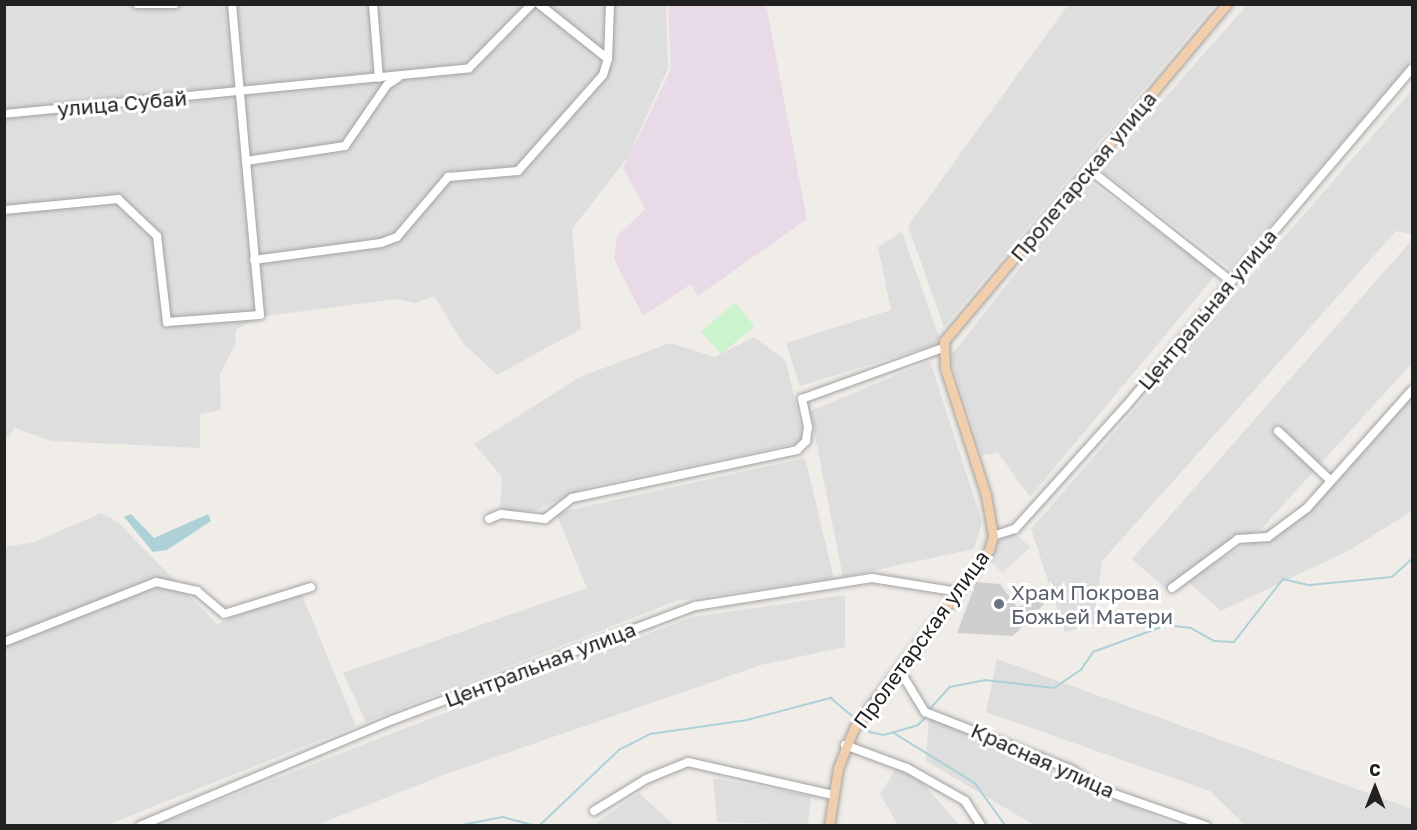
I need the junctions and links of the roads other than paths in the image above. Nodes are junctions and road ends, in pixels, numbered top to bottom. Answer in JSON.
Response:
{"nodes":[{"id":1,"x":137,"y":4,"type":"edge"},
{"id":2,"x":175,"y":4,"type":"edge"},
{"id":3,"x":232,"y":4,"type":"edge"},
{"id":4,"x":373,"y":4,"type":"edge"},
{"id":5,"x":532,"y":4,"type":"edge"},
{"id":6,"x":539,"y":4,"type":"edge"},
{"id":7,"x":610,"y":4,"type":"edge"},
{"id":8,"x":1227,"y":4,"type":"edge"},
{"id":9,"x":608,"y":59,"type":"junction"},
{"id":10,"x":1413,"y":69,"type":"edge"},
{"id":11,"x":399,"y":77,"type":"junction"},
{"id":12,"x":380,"y":78,"type":"junction"},
{"id":13,"x":239,"y":92,"type":"junction"},
{"id":14,"x":4,"y":114,"type":"edge"},
{"id":15,"x":246,"y":161,"type":"junction"},
{"id":16,"x":1089,"y":169,"type":"junction"},
{"id":17,"x":4,"y":210,"type":"edge"},
{"id":18,"x":254,"y":260,"type":"junction"},
{"id":19,"x":1231,"y":281,"type":"junction"},
{"id":20,"x":940,"y":349,"type":"junction"},
{"id":21,"x":1413,"y":390,"type":"edge"},
{"id":22,"x":1278,"y":432,"type":"dead end"},
{"id":23,"x":1330,"y":480,"type":"junction"},
{"id":24,"x":489,"y":519,"type":"dead end"},
{"id":25,"x":993,"y":536,"type":"junction"},
{"id":26,"x":311,"y":587,"type":"dead end"},
{"id":27,"x":1172,"y":588,"type":"dead end"},
{"id":28,"x":958,"y":592,"type":"junction"},
{"id":29,"x":4,"y":642,"type":"edge"},
{"id":30,"x":900,"y":671,"type":"junction"},
{"id":31,"x":845,"y":745,"type":"junction"},
{"id":32,"x":833,"y":795,"type":"junction"},
{"id":33,"x":594,"y":811,"type":"dead end"},
{"id":34,"x":140,"y":825,"type":"edge"},
{"id":35,"x":829,"y":825,"type":"edge"},
{"id":36,"x":981,"y":825,"type":"edge"},
{"id":37,"x":1206,"y":825,"type":"edge"}],
"edges":[{"from":1,"to":2,"type":"street"},
{"from":3,"to":13,"type":"street"},
{"from":4,"to":12,"type":"street"},
{"from":5,"to":11,"type":"street","name":"улица Субай"},
{"from":6,"to":9,"type":"street"},
{"from":7,"to":9,"type":"street"},
{"from":8,"to":16,"type":"main road","name":"Пролетарская улица"},
{"from":9,"to":18,"type":"street"},
{"from":10,"to":19,"type":"street","name":"Центральная улица"},
{"from":11,"to":12,"type":"street","name":"улица Субай"},
{"from":11,"to":15,"type":"street"},
{"from":12,"to":13,"type":"street","name":"улица Субай"},
{"from":13,"to":14,"type":"street","name":"улица Субай"},
{"from":13,"to":15,"type":"street"},
{"from":15,"to":18,"type":"street"},
{"from":16,"to":19,"type":"street"},
{"from":16,"to":20,"type":"main road","name":"Пролетарская улица"},
{"from":17,"to":18,"type":"street"},
{"from":19,"to":25,"type":"street","name":"Центральная улица"},
{"from":20,"to":24,"type":"street"},
{"from":20,"to":25,"type":"main road","name":"Пролетарская улица"},
{"from":21,"to":23,"type":"street"},
{"from":22,"to":23,"type":"street"},
{"from":23,"to":27,"type":"street"},
{"from":25,"to":28,"type":"main road","name":"Пролетарская улица"},
{"from":26,"to":29,"type":"street"},
{"from":28,"to":30,"type":"main road","name":"Пролетарская улица"},
{"from":28,"to":34,"type":"street","name":"Центральная улица"},
{"from":30,"to":31,"type":"main road","name":"Пролетарская улица"},
{"from":30,"to":37,"type":"street","name":"Красная улица"},
{"from":31,"to":32,"type":"main road","name":"Пролетарская улица"},
{"from":31,"to":36,"type":"street"},
{"from":32,"to":33,"type":"street"},
{"from":32,"to":35,"type":"main road","name":"Пролетарская улица"}]}
